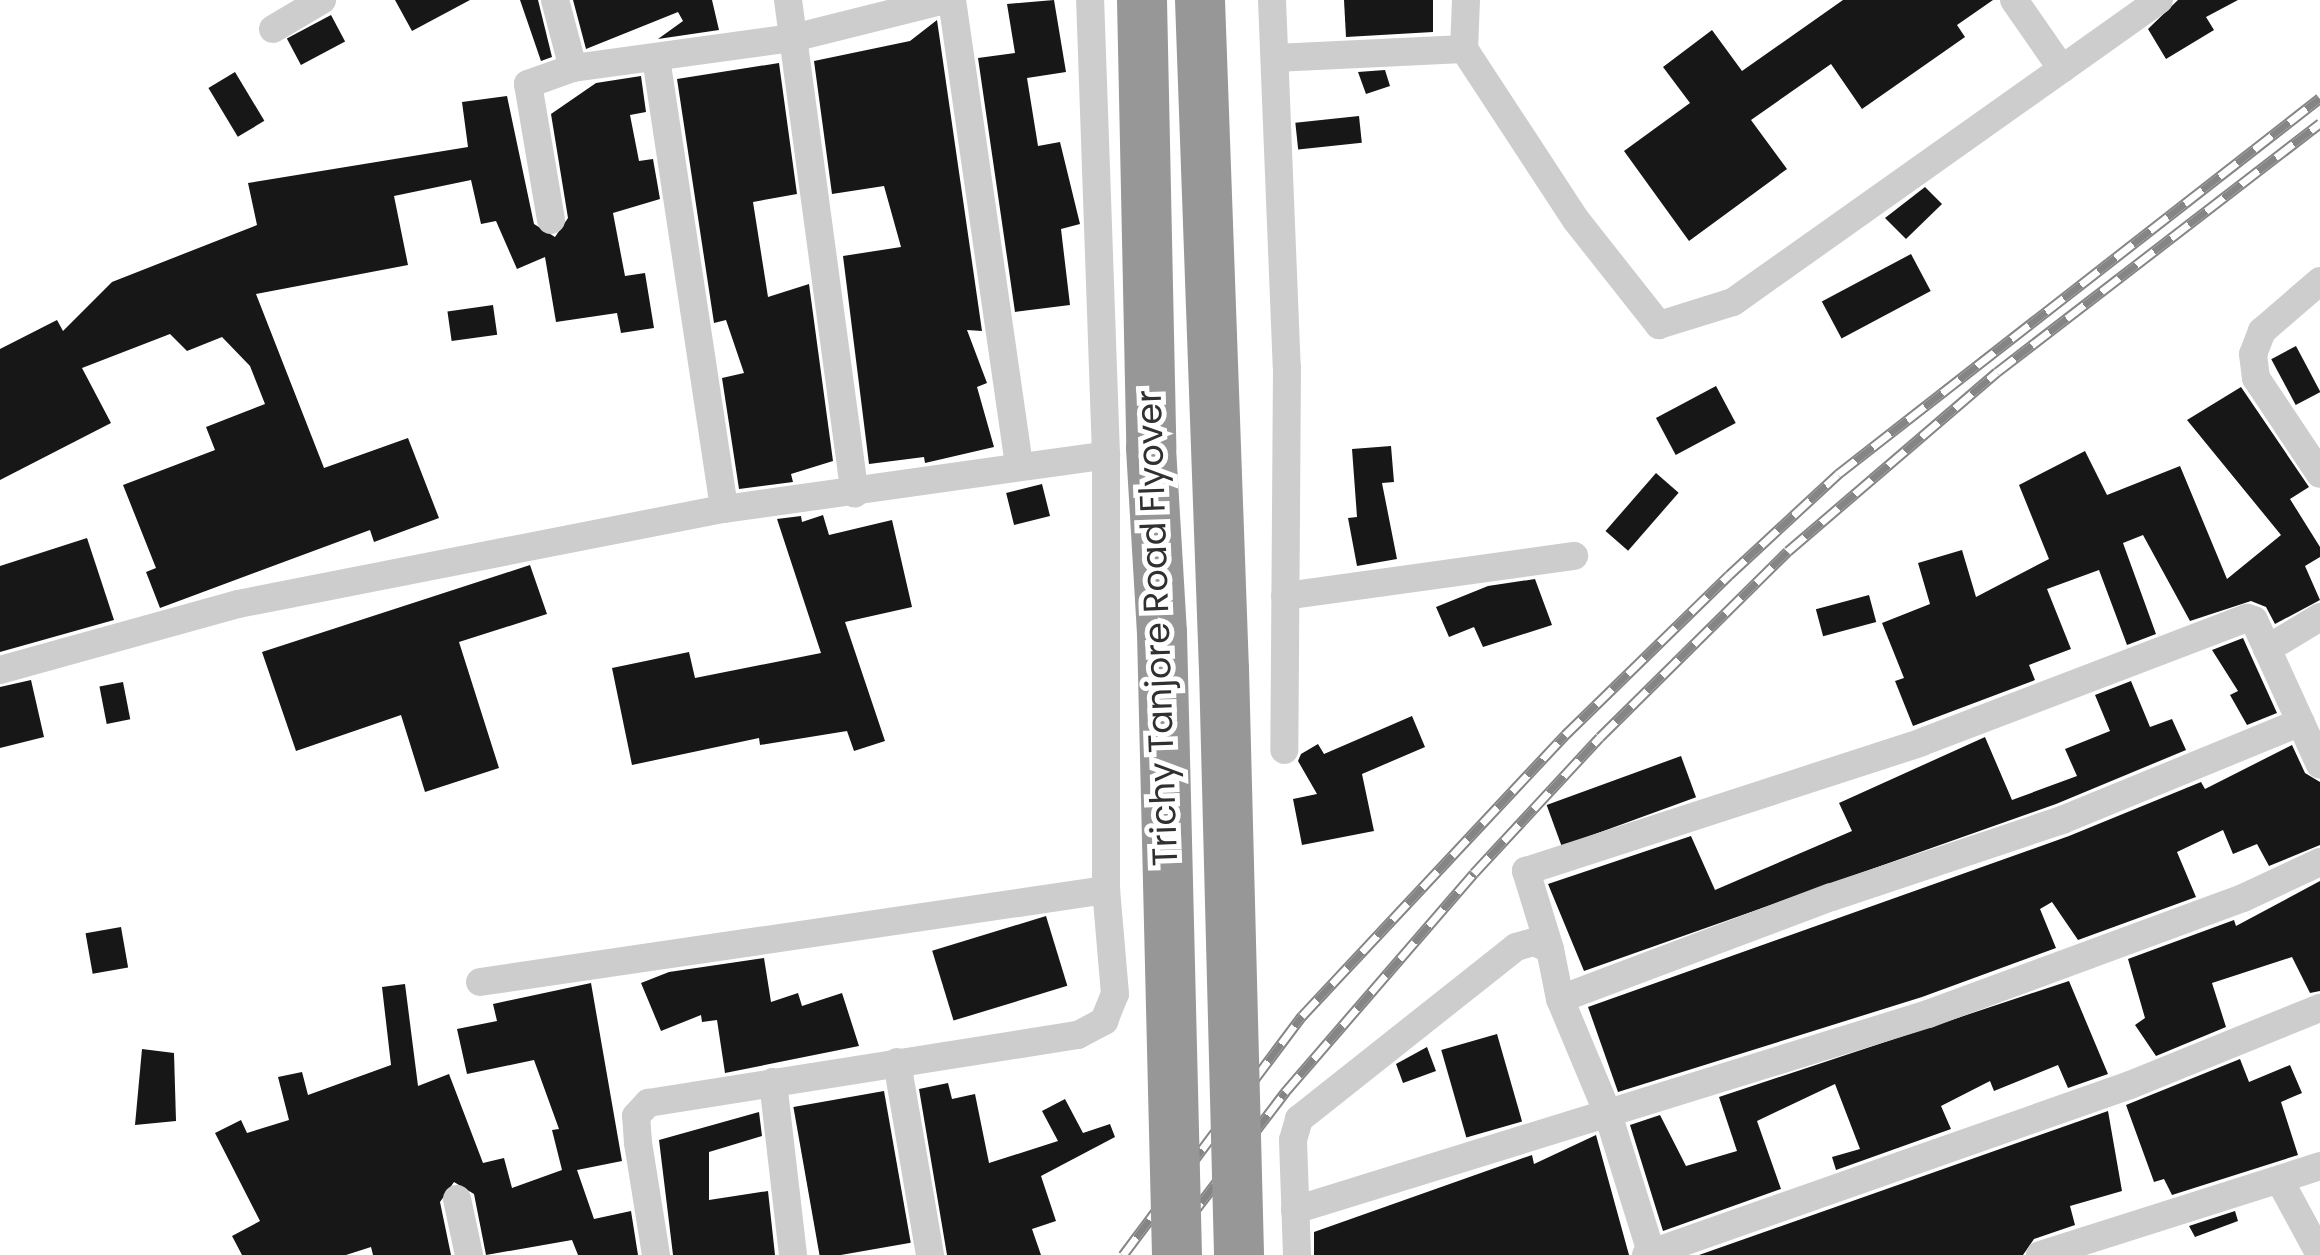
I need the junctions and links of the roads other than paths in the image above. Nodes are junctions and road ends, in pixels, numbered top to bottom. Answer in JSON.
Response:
{"nodes":[{"id":1,"x":322,"y":0,"type":"edge"},
{"id":2,"x":555,"y":0,"type":"edge"},
{"id":3,"x":788,"y":0,"type":"edge"},
{"id":4,"x":949,"y":0,"type":"edge"},
{"id":5,"x":1090,"y":0,"type":"edge"},
{"id":6,"x":1142,"y":0,"type":"edge"},
{"id":7,"x":1200,"y":0,"type":"edge"},
{"id":8,"x":1272,"y":0,"type":"edge"},
{"id":9,"x":1466,"y":0,"type":"edge"},
{"id":10,"x":2014,"y":0,"type":"edge"},
{"id":11,"x":2159,"y":0,"type":"edge"},
{"id":12,"x":273,"y":29,"type":"dead end"},
{"id":13,"x":793,"y":38,"type":"junction"},
{"id":14,"x":1464,"y":49,"type":"junction"},
{"id":15,"x":656,"y":58,"type":"junction"},
{"id":16,"x":1275,"y":58,"type":"junction"},
{"id":17,"x":573,"y":68,"type":"junction"},
{"id":18,"x":2062,"y":69,"type":"junction"},
{"id":19,"x":551,"y":220,"type":"dead end"},
{"id":20,"x":2320,"y":281,"type":"edge"},
{"id":21,"x":1106,"y":456,"type":"junction"},
{"id":22,"x":1019,"y":466,"type":"junction"},
{"id":23,"x":2320,"y":474,"type":"edge"},
{"id":24,"x":855,"y":493,"type":"junction"},
{"id":25,"x":724,"y":510,"type":"junction"},
{"id":26,"x":1574,"y":556,"type":"dead end"},
{"id":27,"x":1286,"y":596,"type":"junction"},
{"id":28,"x":2320,"y":617,"type":"edge"},
{"id":29,"x":2267,"y":649,"type":"junction"},
{"id":30,"x":0,"y":670,"type":"edge"},
{"id":31,"x":2302,"y":722,"type":"junction"},
{"id":32,"x":1284,"y":750,"type":"dead end"},
{"id":33,"x":2320,"y":764,"type":"edge"},
{"id":34,"x":2320,"y":862,"type":"edge"},
{"id":35,"x":1106,"y":890,"type":"junction"},
{"id":36,"x":1550,"y":949,"type":"junction"},
{"id":37,"x":480,"y":982,"type":"dead end"},
{"id":38,"x":1560,"y":999,"type":"junction"},
{"id":39,"x":2320,"y":1008,"type":"edge"},
{"id":40,"x":897,"y":1062,"type":"junction"},
{"id":41,"x":773,"y":1082,"type":"junction"},
{"id":42,"x":1608,"y":1114,"type":"junction"},
{"id":43,"x":2320,"y":1166,"type":"edge"},
{"id":44,"x":2280,"y":1181,"type":"junction"},
{"id":45,"x":457,"y":1199,"type":"dead end"},
{"id":46,"x":1296,"y":1210,"type":"junction"},
{"id":47,"x":1650,"y":1254,"type":"edge"},
{"id":48,"x":469,"y":1255,"type":"edge"},
{"id":49,"x":656,"y":1255,"type":"edge"},
{"id":50,"x":792,"y":1255,"type":"edge"},
{"id":51,"x":930,"y":1255,"type":"edge"},
{"id":52,"x":1177,"y":1255,"type":"edge"},
{"id":53,"x":1239,"y":1255,"type":"edge"},
{"id":54,"x":1297,"y":1255,"type":"edge"},
{"id":55,"x":2040,"y":1255,"type":"edge"},
{"id":56,"x":2320,"y":1255,"type":"edge"}],
"edges":[{"from":1,"to":12,"type":"street"},
{"from":2,"to":17,"type":"street"},
{"from":3,"to":13,"type":"street"},
{"from":4,"to":13,"type":"street"},
{"from":4,"to":22,"type":"street"},
{"from":5,"to":21,"type":"street"},
{"from":6,"to":52,"type":"highway","name":"Trichy Tanjore Road Flyover","bridge":true},
{"from":7,"to":53,"type":"highway","name":"Trichy Tanjore Road Flyover","bridge":true},
{"from":8,"to":16,"type":"street"},
{"from":9,"to":14,"type":"street"},
{"from":10,"to":18,"type":"street"},
{"from":11,"to":18,"type":"street"},
{"from":13,"to":15,"type":"street"},
{"from":13,"to":24,"type":"street"},
{"from":14,"to":16,"type":"street"},
{"from":14,"to":18,"type":"street"},
{"from":15,"to":17,"type":"street"},
{"from":15,"to":25,"type":"street"},
{"from":16,"to":27,"type":"street"},
{"from":17,"to":19,"type":"street"},
{"from":20,"to":23,"type":"street"},
{"from":21,"to":22,"type":"street"},
{"from":21,"to":35,"type":"street"},
{"from":22,"to":24,"type":"street"},
{"from":24,"to":25,"type":"street"},
{"from":25,"to":30,"type":"street"},
{"from":26,"to":27,"type":"street"},
{"from":27,"to":32,"type":"street"},
{"from":28,"to":29,"type":"street"},
{"from":29,"to":31,"type":"street"},
{"from":29,"to":36,"type":"street"},
{"from":31,"to":33,"type":"street"},
{"from":31,"to":38,"type":"street"},
{"from":34,"to":42,"type":"street"},
{"from":35,"to":37,"type":"street"},
{"from":35,"to":40,"type":"street"},
{"from":36,"to":38,"type":"street"},
{"from":36,"to":46,"type":"street"},
{"from":38,"to":42,"type":"street"},
{"from":39,"to":47,"type":"street"},
{"from":40,"to":41,"type":"street"},
{"from":40,"to":51,"type":"street"},
{"from":41,"to":49,"type":"street"},
{"from":41,"to":50,"type":"street"},
{"from":42,"to":46,"type":"street"},
{"from":42,"to":47,"type":"street"},
{"from":43,"to":44,"type":"street"},
{"from":44,"to":55,"type":"street"},
{"from":44,"to":56,"type":"street"},
{"from":45,"to":48,"type":"street"},
{"from":46,"to":54,"type":"street"}]}
